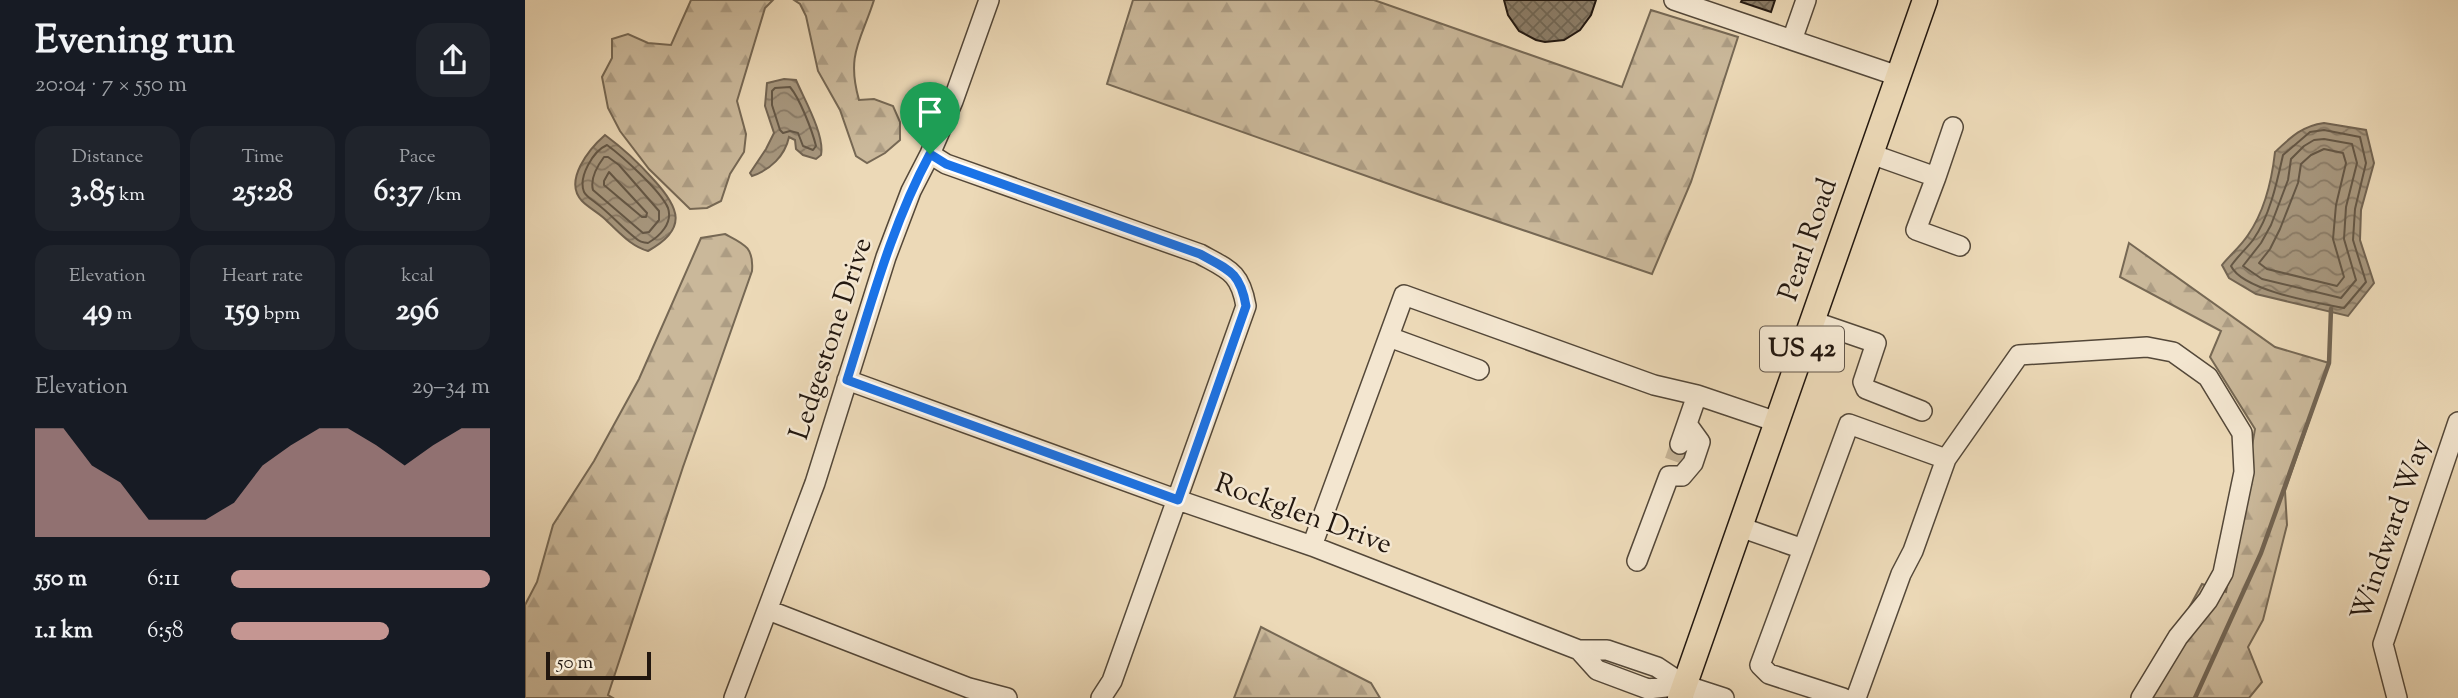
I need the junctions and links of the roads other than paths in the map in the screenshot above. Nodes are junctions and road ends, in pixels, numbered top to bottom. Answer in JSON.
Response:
{"nodes":[{"id":1,"x":989,"y":0,"type":"edge"},
{"id":2,"x":1674,"y":0,"type":"edge"},
{"id":3,"x":1806,"y":0,"type":"edge"},
{"id":4,"x":1925,"y":0,"type":"edge"},
{"id":5,"x":1792,"y":40,"type":"junction"},
{"id":6,"x":1898,"y":76,"type":"junction"},
{"id":7,"x":1953,"y":127,"type":"dead end"},
{"id":8,"x":930,"y":154,"type":"junction"},
{"id":9,"x":1871,"y":154,"type":"junction"},
{"id":10,"x":1935,"y":177,"type":"junction"},
{"id":11,"x":1960,"y":246,"type":"dead end"},
{"id":12,"x":1812,"y":321,"type":"junction"},
{"id":13,"x":1389,"y":337,"type":"junction"},
{"id":14,"x":1479,"y":370,"type":"dead end"},
{"id":15,"x":847,"y":380,"type":"junction"},
{"id":16,"x":1697,"y":395,"type":"junction"},
{"id":17,"x":1922,"y":411,"type":"dead end"},
{"id":18,"x":1777,"y":422,"type":"junction"},
{"id":19,"x":2458,"y":422,"type":"edge"},
{"id":20,"x":1687,"y":424,"type":"junction"},
{"id":21,"x":1946,"y":459,"type":"junction"},
{"id":22,"x":1674,"y":460,"type":"junction"},
{"id":23,"x":1178,"y":500,"type":"junction"},
{"id":24,"x":1740,"y":527,"type":"junction"},
{"id":25,"x":1312,"y":546,"type":"junction"},
{"id":26,"x":1803,"y":549,"type":"junction"},
{"id":27,"x":1637,"y":561,"type":"dead end"},
{"id":28,"x":768,"y":610,"type":"junction"},
{"id":29,"x":1682,"y":691,"type":"edge"},
{"id":30,"x":734,"y":698,"type":"edge"},
{"id":31,"x":1007,"y":698,"type":"edge"},
{"id":32,"x":1101,"y":698,"type":"edge"},
{"id":33,"x":1724,"y":698,"type":"edge"},
{"id":34,"x":1843,"y":698,"type":"edge"},
{"id":35,"x":1856,"y":698,"type":"edge"},
{"id":36,"x":2141,"y":698,"type":"edge"},
{"id":37,"x":2397,"y":698,"type":"edge"}],
"edges":[{"from":1,"to":8,"type":"street","name":"Ledgestone Drive"},
{"from":2,"to":5,"type":"street"},
{"from":3,"to":5,"type":"street"},
{"from":4,"to":6,"type":"main road","name":"Pearl Road","number":"US 42"},
{"from":5,"to":6,"type":"street"},
{"from":6,"to":9,"type":"main road","name":"Pearl Road","number":"US 42"},
{"from":7,"to":10,"type":"street"},
{"from":8,"to":15,"type":"street","name":"Ledgestone Drive"},
{"from":8,"to":23,"type":"street"},
{"from":9,"to":10,"type":"street"},
{"from":9,"to":12,"type":"main road","name":"Pearl Road","number":"US 42"},
{"from":10,"to":11,"type":"street"},
{"from":12,"to":17,"type":"street"},
{"from":12,"to":18,"type":"main road","name":"Pearl Road","number":"US 42"},
{"from":13,"to":14,"type":"street"},
{"from":13,"to":16,"type":"street"},
{"from":13,"to":25,"type":"street"},
{"from":15,"to":23,"type":"street","name":"Rockglen Drive"},
{"from":15,"to":28,"type":"street","name":"Ledgestone Drive"},
{"from":16,"to":18,"type":"street"},
{"from":16,"to":20,"type":"street"},
{"from":18,"to":24,"type":"main road","name":"Pearl Road","number":"US 42"},
{"from":19,"to":37,"type":"street","name":"Windward Way"},
{"from":20,"to":22,"type":"street"},
{"from":20,"to":22,"type":"street"},
{"from":21,"to":26,"type":"street"},
{"from":21,"to":35,"type":"street"},
{"from":21,"to":36,"type":"street"},
{"from":22,"to":27,"type":"street"},
{"from":23,"to":25,"type":"street","name":"Rockglen Drive"},
{"from":23,"to":32,"type":"street"},
{"from":24,"to":26,"type":"street"},
{"from":24,"to":29,"type":"main road","name":"Pearl Road","number":"US 42"},
{"from":25,"to":29,"type":"street","name":"Rockglen Drive"},
{"from":26,"to":34,"type":"street"},
{"from":28,"to":30,"type":"street","name":"Ledgestone Drive"},
{"from":28,"to":31,"type":"street"},
{"from":29,"to":33,"type":"street","name":"Rockglen Drive"}]}
